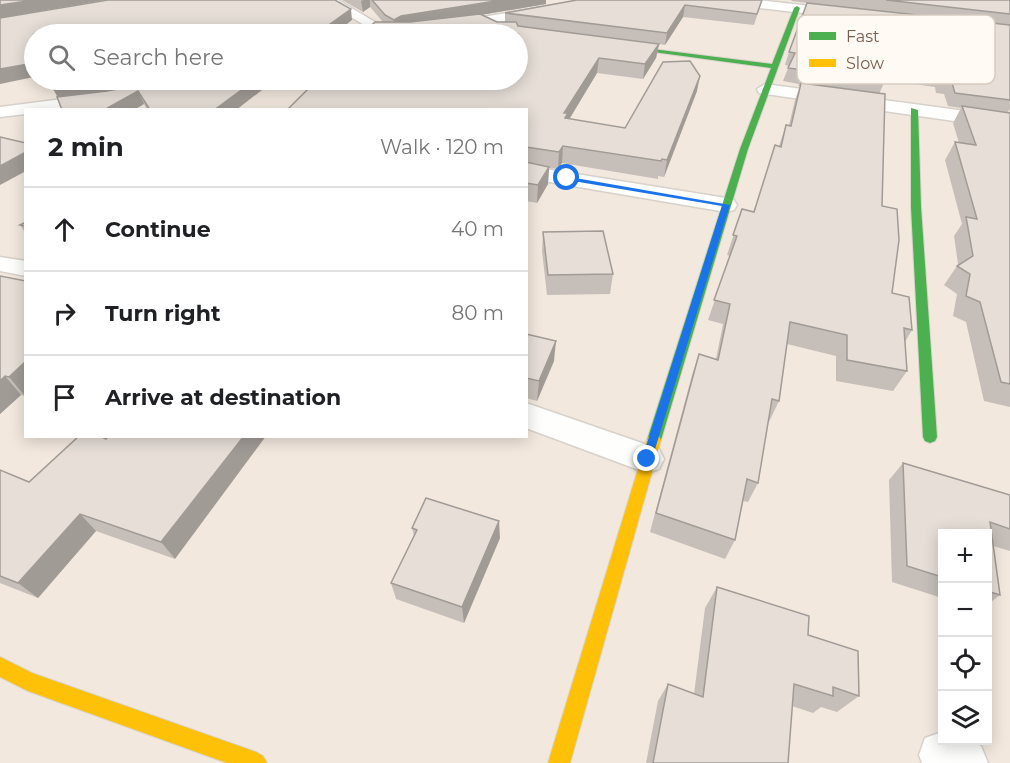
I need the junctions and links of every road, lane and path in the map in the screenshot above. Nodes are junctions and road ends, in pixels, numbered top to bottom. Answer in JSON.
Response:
{"nodes":[{"id":1,"x":329,"y":0,"type":"edge"},
{"id":2,"x":724,"y":0,"type":"edge"},
{"id":3,"x":797,"y":8,"type":"junction"},
{"id":4,"x":556,"y":9,"type":"edge"},
{"id":5,"x":856,"y":15,"type":"edge"},
{"id":6,"x":482,"y":22,"type":"junction"},
{"id":7,"x":371,"y":24,"type":"edge"},
{"id":8,"x":469,"y":24,"type":"edge"},
{"id":9,"x":487,"y":24,"type":"edge"},
{"id":10,"x":594,"y":44,"type":"edge"},
{"id":11,"x":772,"y":66,"type":"junction"},
{"id":12,"x":765,"y":88,"type":"junction"},
{"id":13,"x":118,"y":100,"type":"edge"},
{"id":14,"x":33,"y":108,"type":"edge"},
{"id":15,"x":24,"y":109,"type":"edge"},
{"id":16,"x":914,"y":110,"type":"junction"},
{"id":17,"x":0,"y":112,"type":"edge"},
{"id":18,"x":1010,"y":123,"type":"edge"},
{"id":19,"x":528,"y":172,"type":"edge"},
{"id":20,"x":726,"y":205,"type":"junction"},
{"id":21,"x":0,"y":264,"type":"edge"},
{"id":22,"x":24,"y":269,"type":"edge"},
{"id":23,"x":528,"y":416,"type":"edge"},
{"id":24,"x":930,"y":436,"type":"dead end"},
{"id":25,"x":647,"y":459,"type":"junction"},
{"id":26,"x":0,"y":667,"type":"edge"},
{"id":27,"x":256,"y":763,"type":"edge"},
{"id":28,"x":559,"y":763,"type":"edge"}],
"edges":[{"from":1,"to":7,"type":"street"},
{"from":2,"to":3,"type":"street"},
{"from":3,"to":5,"type":"street"},
{"from":3,"to":11,"type":"street"},
{"from":4,"to":6,"type":"street"},
{"from":6,"to":8,"type":"street"},
{"from":6,"to":9,"type":"street"},
{"from":10,"to":11,"type":"street"},
{"from":11,"to":12,"type":"street"},
{"from":12,"to":16,"type":"street"},
{"from":12,"to":20,"type":"street"},
{"from":13,"to":14,"type":"street"},
{"from":15,"to":17,"type":"street"},
{"from":16,"to":18,"type":"street"},
{"from":16,"to":24,"type":"street"},
{"from":19,"to":20,"type":"street"},
{"from":20,"to":25,"type":"street"},
{"from":21,"to":22,"type":"street"},
{"from":23,"to":25,"type":"street"},
{"from":25,"to":28,"type":"street"},
{"from":26,"to":27,"type":"street"}]}
